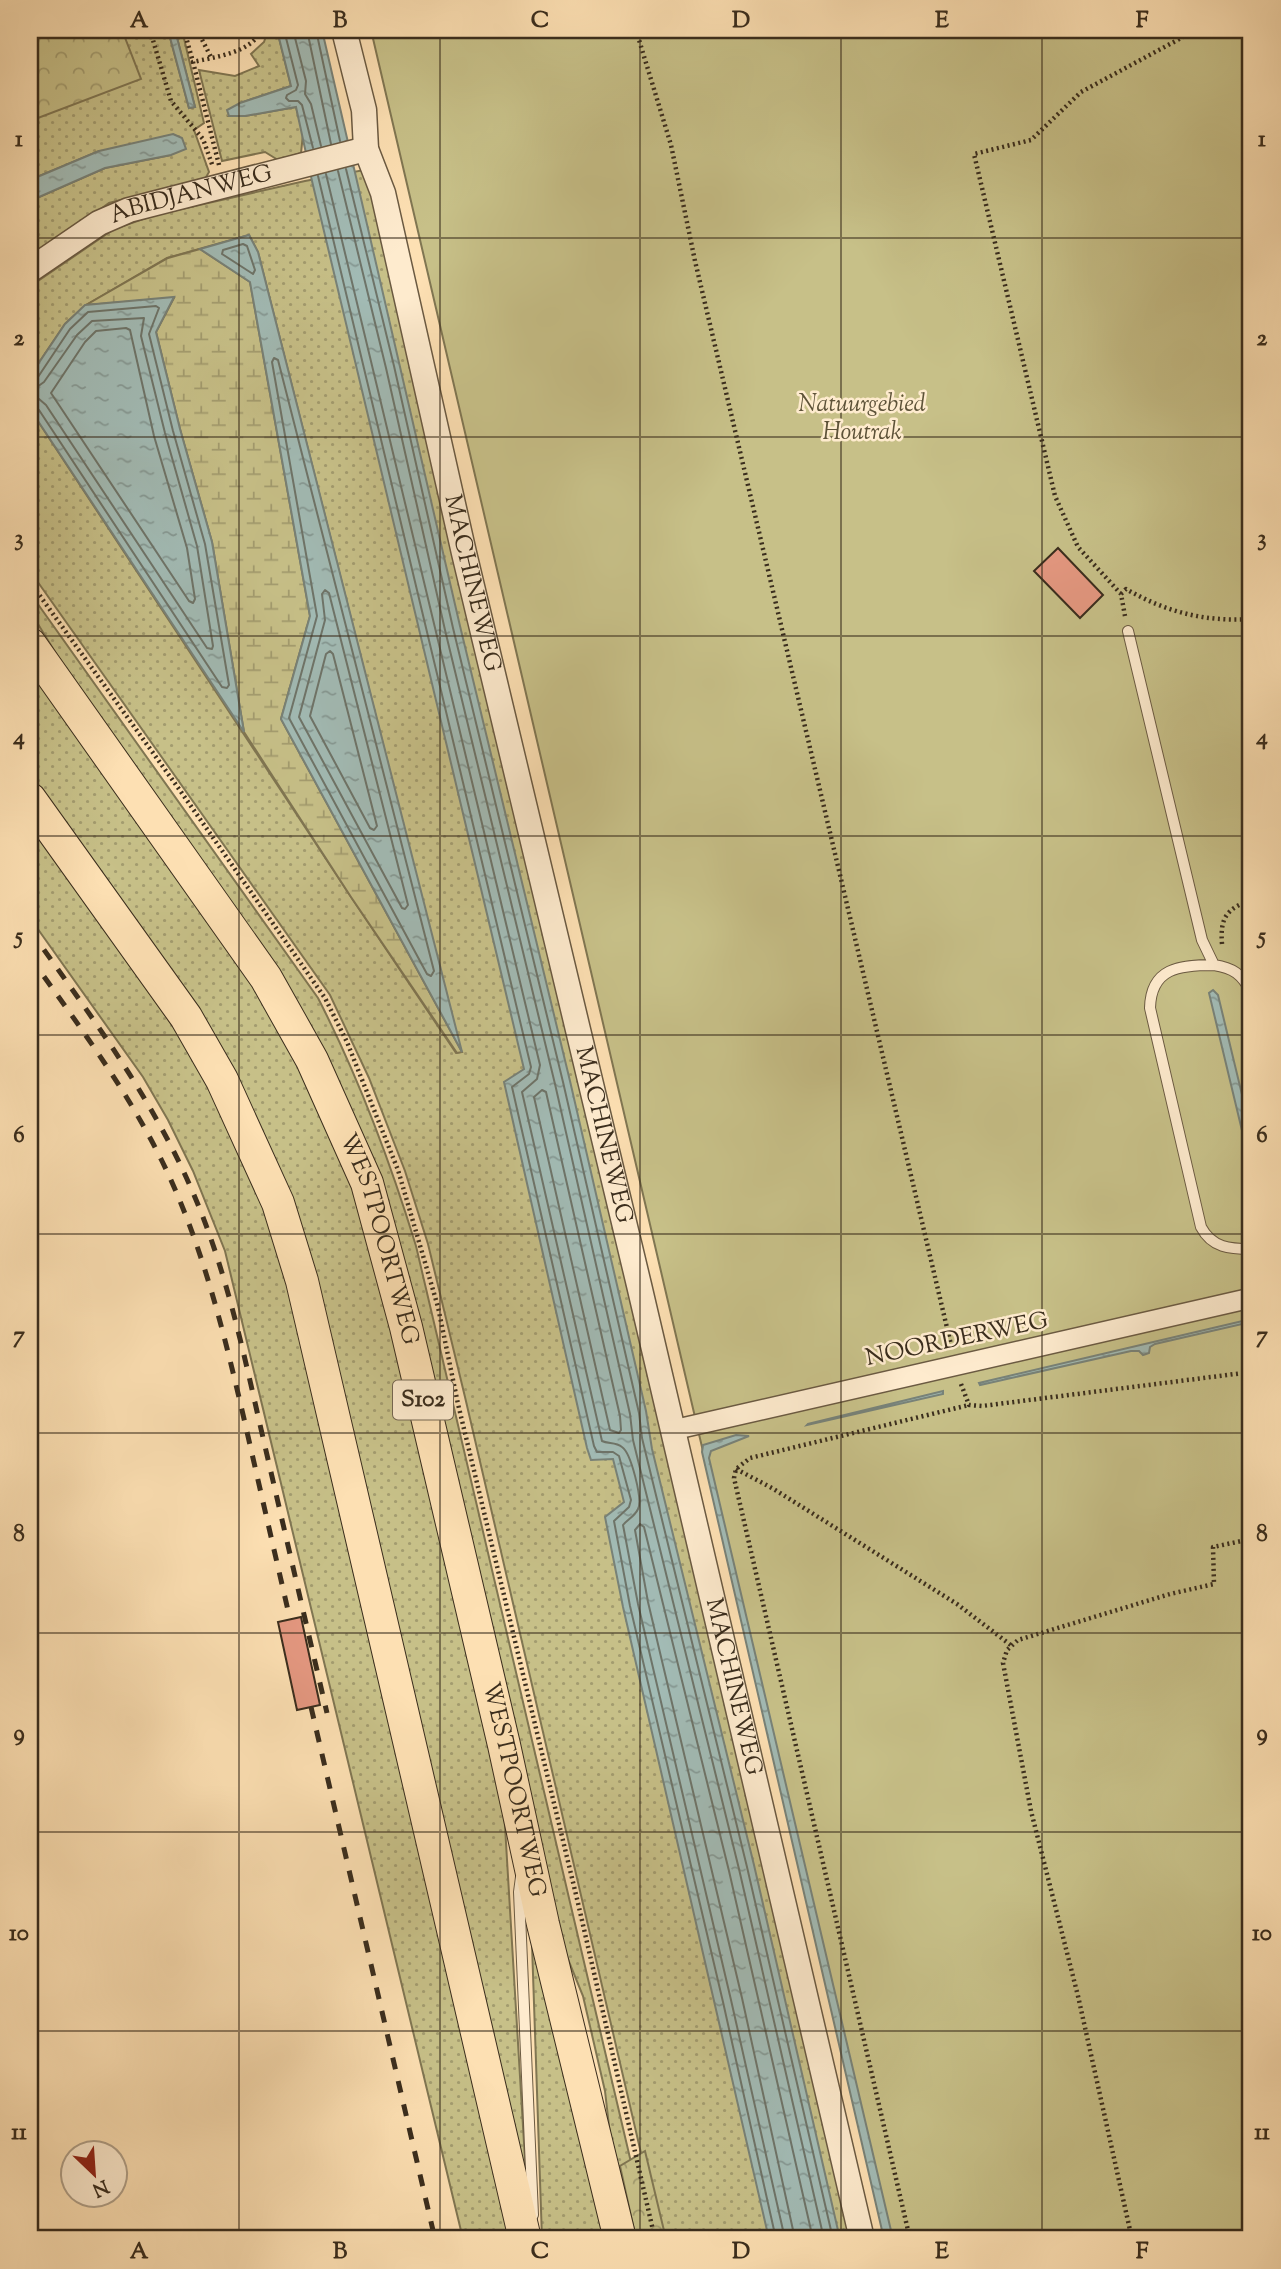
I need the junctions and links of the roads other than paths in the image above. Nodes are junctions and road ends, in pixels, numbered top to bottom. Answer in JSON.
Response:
{"nodes":[{"id":1,"x":344,"y":30,"type":"edge"},
{"id":2,"x":359,"y":151,"type":"junction"},
{"id":3,"x":30,"y":270,"type":"edge"},
{"id":4,"x":1128,"y":631,"type":"road end"},
{"id":5,"x":30,"y":644,"type":"edge"},
{"id":6,"x":30,"y":799,"type":"edge"},
{"id":7,"x":1219,"y":965,"type":"junction"},
{"id":8,"x":1251,"y":992,"type":"edge"},
{"id":9,"x":1251,"y":1249,"type":"edge"},
{"id":10,"x":1251,"y":1298,"type":"edge"},
{"id":11,"x":673,"y":1430,"type":"junction"},
{"id":12,"x":526,"y":1842,"type":"junction"},
{"id":13,"x":525,"y":2239,"type":"edge"},
{"id":14,"x":531,"y":2239,"type":"edge"},
{"id":15,"x":620,"y":2239,"type":"edge"},
{"id":16,"x":862,"y":2239,"type":"edge"}],
"edges":[{"from":1,"to":2,"type":"street","name":"MACHINEWEG"},
{"from":2,"to":3,"type":"street","name":"ABIDJANWEG"},
{"from":2,"to":11,"type":"street","name":"MACHINEWEG"},
{"from":4,"to":7,"type":"lane"},
{"from":5,"to":12,"type":"main road","name":"WESTPOORTWEG","number":"S102"},
{"from":6,"to":13,"type":"main road"},
{"from":7,"to":8,"type":"lane"},
{"from":7,"to":9,"type":"lane"},
{"from":10,"to":11,"type":"street","name":"NOORDERWEG"},
{"from":11,"to":16,"type":"street","name":"MACHINEWEG"},
{"from":12,"to":14,"type":"lane"},
{"from":12,"to":15,"type":"main road","name":"WESTPOORTWEG","number":"S102"}]}
